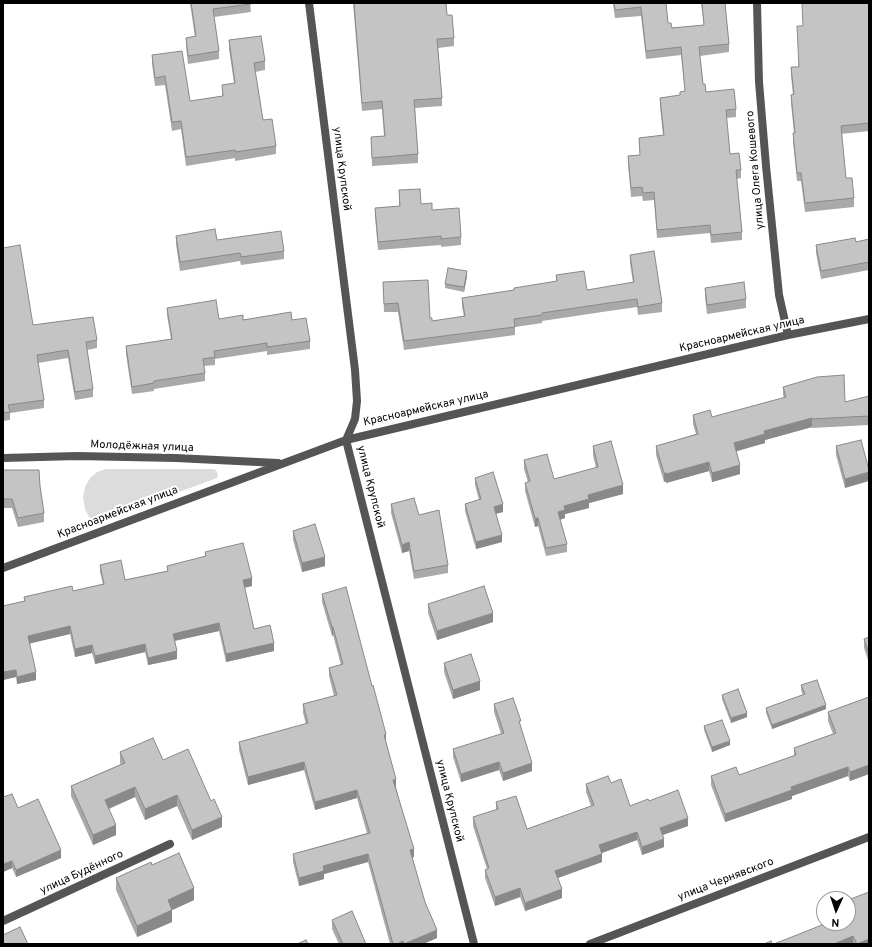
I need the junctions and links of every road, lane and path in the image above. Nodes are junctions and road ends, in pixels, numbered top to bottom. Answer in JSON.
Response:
{"nodes":[{"id":1,"x":309,"y":3,"type":"edge"},
{"id":2,"x":757,"y":3,"type":"edge"},
{"id":3,"x":869,"y":319,"type":"edge"},
{"id":4,"x":788,"y":335,"type":"junction"},
{"id":5,"x":346,"y":440,"type":"junction"},
{"id":6,"x":3,"y":458,"type":"edge"},
{"id":7,"x":281,"y":464,"type":"junction"},
{"id":8,"x":3,"y":568,"type":"edge"},
{"id":9,"x":869,"y":837,"type":"edge"},
{"id":10,"x":170,"y":844,"type":"dead end"},
{"id":11,"x":3,"y":921,"type":"edge"},
{"id":12,"x":474,"y":944,"type":"edge"},
{"id":13,"x":590,"y":944,"type":"edge"}],
"edges":[{"from":1,"to":5,"type":"street","name":"улица Крупской"},
{"from":2,"to":4,"type":"street","name":"улица Олега Кошевого"},
{"from":3,"to":4,"type":"street","name":"Красноармейская улица"},
{"from":4,"to":5,"type":"street","name":"Красноармейская улица"},
{"from":5,"to":7,"type":"street","name":"Красноармейская улица"},
{"from":5,"to":12,"type":"street","name":"улица Крупской"},
{"from":6,"to":7,"type":"street","name":"Молодёжная улица"},
{"from":7,"to":8,"type":"street","name":"Красноармейская улица"},
{"from":9,"to":13,"type":"street","name":"улица Чернявского"},
{"from":10,"to":11,"type":"street","name":"улица Будённого"}]}
